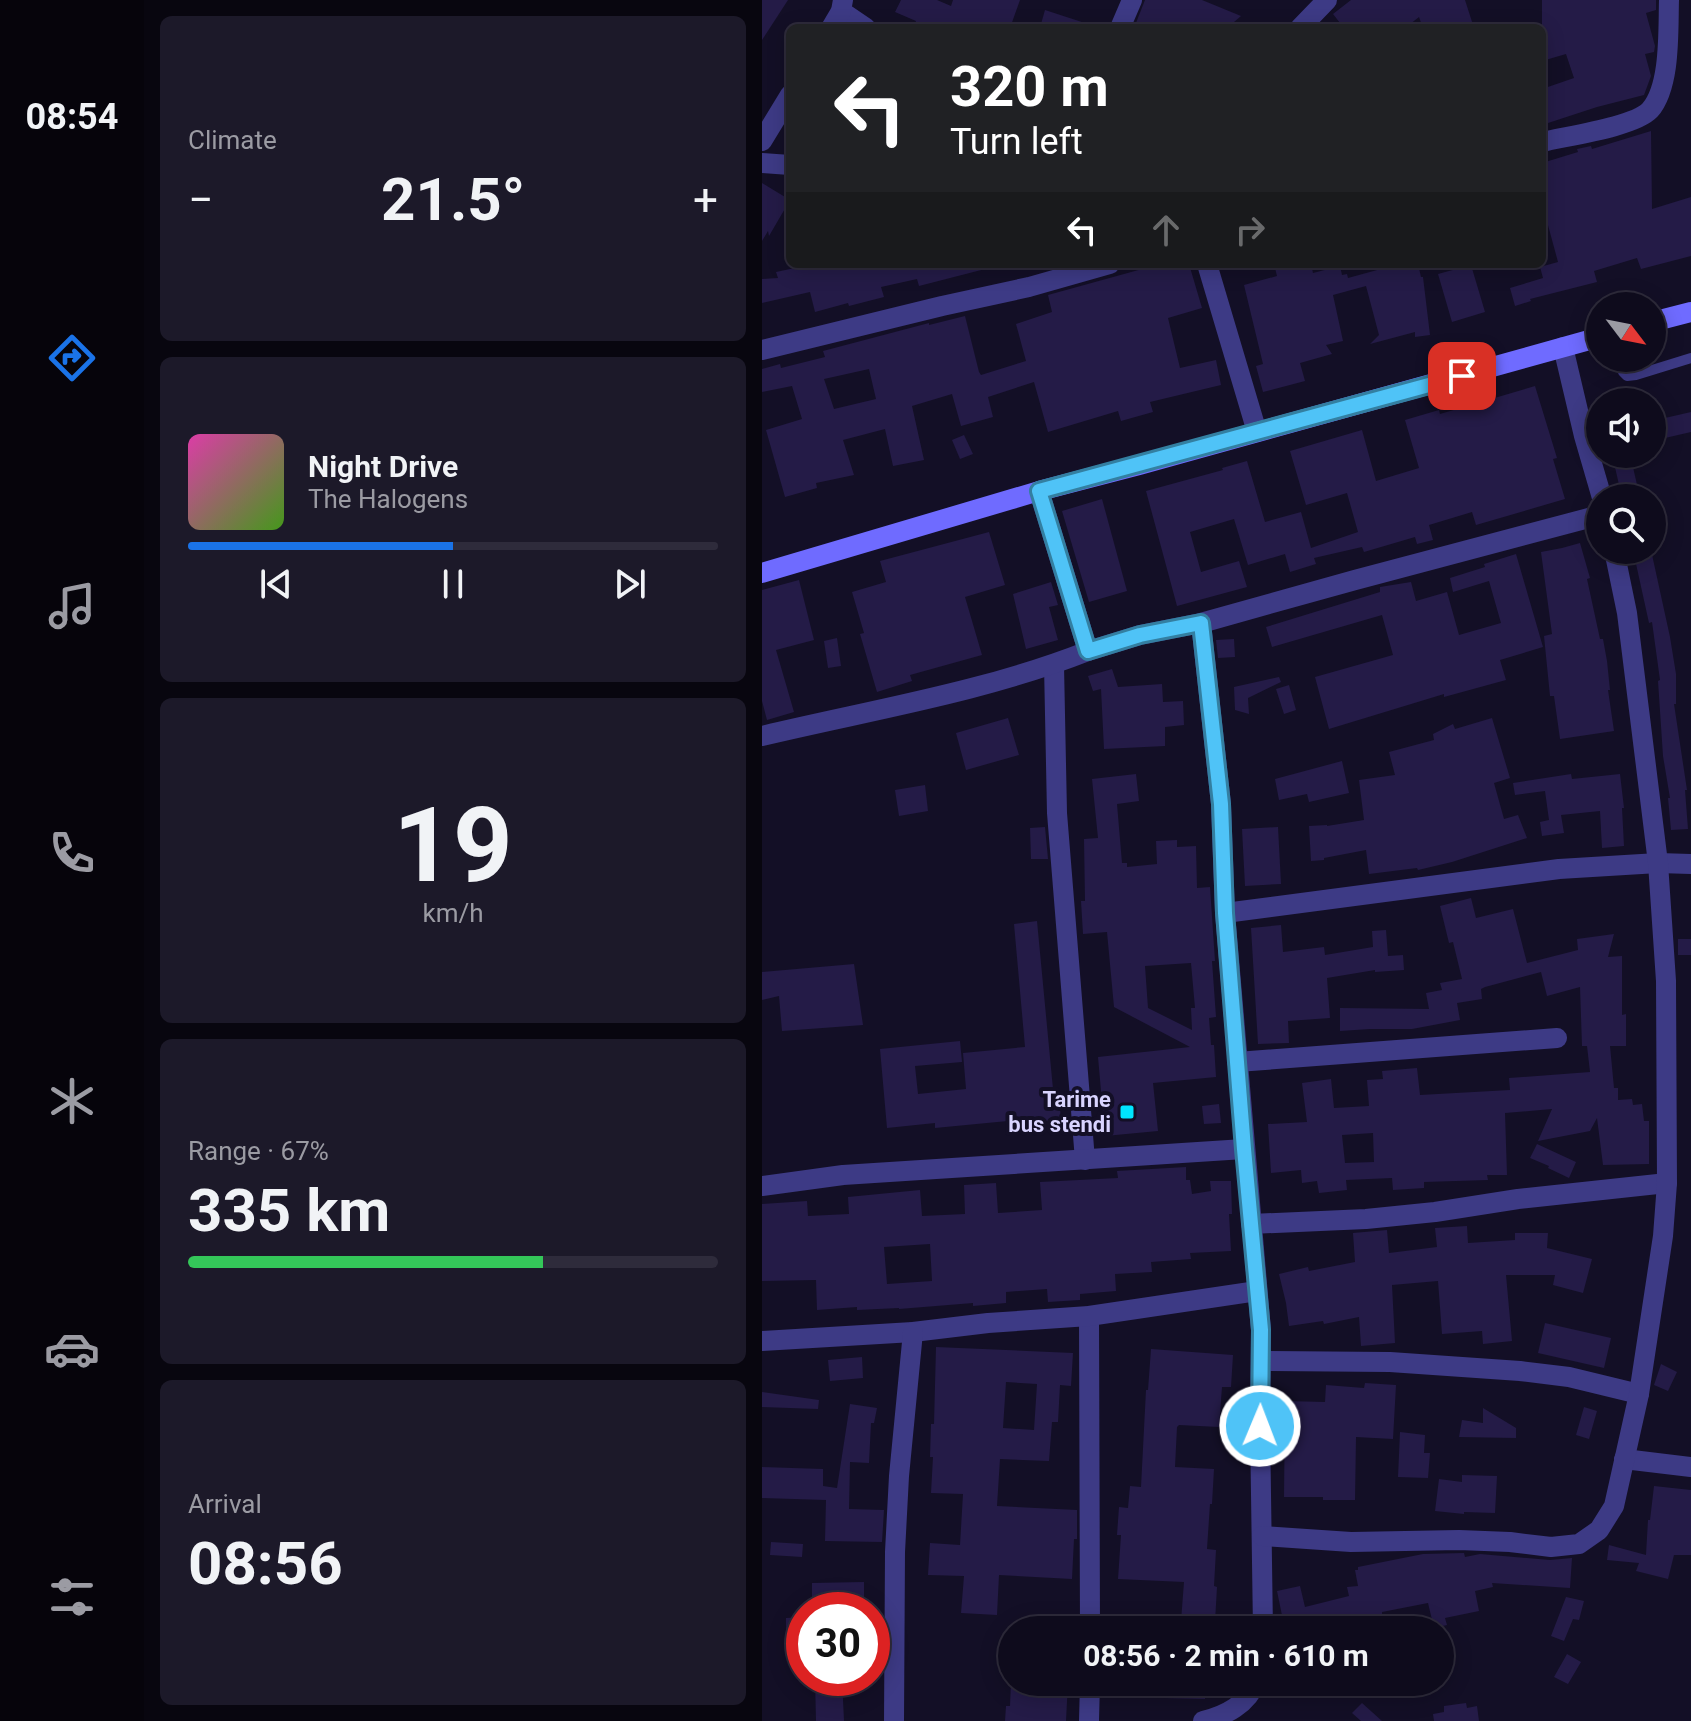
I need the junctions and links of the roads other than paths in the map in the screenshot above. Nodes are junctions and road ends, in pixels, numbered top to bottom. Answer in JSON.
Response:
{"nodes":[{"id":1,"x":1132,"y":0,"type":"edge"},
{"id":2,"x":1327,"y":0,"type":"edge"},
{"id":3,"x":1669,"y":0,"type":"edge"},
{"id":4,"x":839,"y":8,"type":"edge"},
{"id":5,"x":861,"y":24,"type":"edge"},
{"id":6,"x":1122,"y":24,"type":"edge"},
{"id":7,"x":1304,"y":24,"type":"edge"},
{"id":8,"x":786,"y":102,"type":"edge"},
{"id":9,"x":762,"y":141,"type":"edge"},
{"id":10,"x":1546,"y":141,"type":"edge"},
{"id":11,"x":762,"y":163,"type":"edge"},
{"id":12,"x":786,"y":165,"type":"edge"},
{"id":13,"x":1035,"y":268,"type":"edge"},
{"id":14,"x":1096,"y":268,"type":"edge"},
{"id":15,"x":1208,"y":268,"type":"edge"},
{"id":16,"x":1029,"y":287,"type":"junction"},
{"id":17,"x":1691,"y":312,"type":"edge"},
{"id":18,"x":1666,"y":318,"type":"edge"},
{"id":19,"x":1586,"y":341,"type":"edge"},
{"id":20,"x":1563,"y":347,"type":"junction"},
{"id":21,"x":762,"y":350,"type":"edge"},
{"id":22,"x":1691,"y":358,"type":"edge"},
{"id":23,"x":1666,"y":366,"type":"edge"},
{"id":24,"x":1623,"y":372,"type":"edge"},
{"id":25,"x":1646,"y":372,"type":"edge"},
{"id":26,"x":1257,"y":432,"type":"junction"},
{"id":27,"x":1598,"y":484,"type":"edge"},
{"id":28,"x":1039,"y":491,"type":"junction"},
{"id":29,"x":1586,"y":519,"type":"edge"},
{"id":30,"x":1617,"y":564,"type":"edge"},
{"id":31,"x":762,"y":573,"type":"edge"},
{"id":32,"x":1201,"y":623,"type":"junction"},
{"id":33,"x":1088,"y":651,"type":"junction"},
{"id":34,"x":1054,"y":665,"type":"junction"},
{"id":35,"x":762,"y":736,"type":"edge"},
{"id":36,"x":1658,"y":863,"type":"junction"},
{"id":37,"x":1691,"y":864,"type":"edge"},
{"id":38,"x":1225,"y":913,"type":"junction"},
{"id":39,"x":1557,"y":1038,"type":"dead end"},
{"id":40,"x":1237,"y":1062,"type":"junction"},
{"id":41,"x":1244,"y":1149,"type":"junction"},
{"id":42,"x":1085,"y":1160,"type":"junction"},
{"id":43,"x":1667,"y":1183,"type":"junction"},
{"id":44,"x":762,"y":1186,"type":"edge"},
{"id":45,"x":1251,"y":1224,"type":"junction"},
{"id":46,"x":1257,"y":1291,"type":"junction"},
{"id":47,"x":1089,"y":1316,"type":"junction"},
{"id":48,"x":913,"y":1332,"type":"junction"},
{"id":49,"x":762,"y":1341,"type":"edge"},
{"id":50,"x":1261,"y":1361,"type":"junction"},
{"id":51,"x":1639,"y":1394,"type":"junction"},
{"id":52,"x":1624,"y":1459,"type":"junction"},
{"id":53,"x":1691,"y":1467,"type":"edge"},
{"id":54,"x":1262,"y":1536,"type":"junction"},
{"id":55,"x":1090,"y":1616,"type":"edge"},
{"id":56,"x":1263,"y":1616,"type":"edge"},
{"id":57,"x":1090,"y":1696,"type":"edge"},
{"id":58,"x":1247,"y":1696,"type":"edge"},
{"id":59,"x":894,"y":1721,"type":"edge"},
{"id":60,"x":1089,"y":1721,"type":"edge"},
{"id":61,"x":1203,"y":1721,"type":"edge"}],
"edges":[{"from":1,"to":6,"type":"street"},
{"from":2,"to":7,"type":"street"},
{"from":3,"to":10,"type":"street"},
{"from":4,"to":5,"type":"street"},
{"from":8,"to":9,"type":"street"},
{"from":11,"to":12,"type":"street"},
{"from":13,"to":16,"type":"street"},
{"from":14,"to":16,"type":"street"},
{"from":15,"to":26,"type":"street"},
{"from":16,"to":21,"type":"street"},
{"from":17,"to":18,"type":"main road"},
{"from":19,"to":20,"type":"main road"},
{"from":20,"to":26,"type":"main road"},
{"from":20,"to":27,"type":"street"},
{"from":22,"to":23,"type":"lane"},
{"from":24,"to":25,"type":"lane"},
{"from":26,"to":28,"type":"main road"},
{"from":28,"to":31,"type":"main road"},
{"from":28,"to":33,"type":"street"},
{"from":29,"to":32,"type":"street"},
{"from":30,"to":36,"type":"street"},
{"from":32,"to":33,"type":"street"},
{"from":32,"to":38,"type":"street"},
{"from":33,"to":34,"type":"street"},
{"from":34,"to":35,"type":"street"},
{"from":34,"to":42,"type":"street"},
{"from":36,"to":37,"type":"street"},
{"from":36,"to":38,"type":"street"},
{"from":36,"to":43,"type":"street"},
{"from":38,"to":40,"type":"street"},
{"from":39,"to":40,"type":"street"},
{"from":40,"to":41,"type":"street"},
{"from":41,"to":42,"type":"street"},
{"from":41,"to":45,"type":"street"},
{"from":42,"to":44,"type":"street"},
{"from":43,"to":45,"type":"street"},
{"from":43,"to":51,"type":"street"},
{"from":45,"to":46,"type":"street"},
{"from":46,"to":47,"type":"street"},
{"from":46,"to":50,"type":"street"},
{"from":47,"to":48,"type":"street"},
{"from":47,"to":55,"type":"street"},
{"from":48,"to":49,"type":"street"},
{"from":48,"to":59,"type":"street"},
{"from":50,"to":51,"type":"street"},
{"from":50,"to":54,"type":"street"},
{"from":51,"to":52,"type":"street"},
{"from":52,"to":53,"type":"street"},
{"from":52,"to":54,"type":"street"},
{"from":54,"to":56,"type":"street"},
{"from":57,"to":60,"type":"street"},
{"from":58,"to":61,"type":"street"}]}
